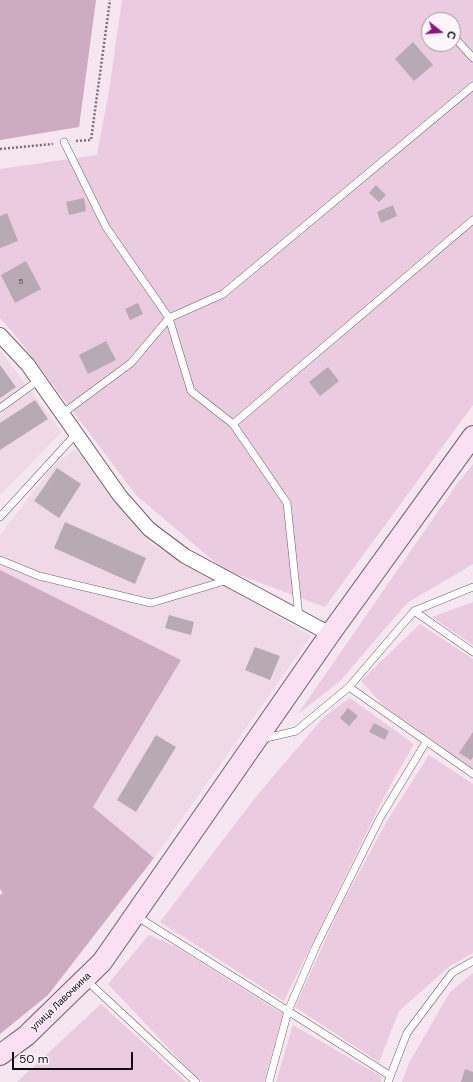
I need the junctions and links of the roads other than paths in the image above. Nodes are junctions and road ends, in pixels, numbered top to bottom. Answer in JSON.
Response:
{"nodes":[{"id":1,"x":461,"y":45,"type":"edge"},
{"id":2,"x":473,"y":58,"type":"edge"},
{"id":3,"x":473,"y":86,"type":"edge"},
{"id":4,"x":64,"y":142,"type":"road end"},
{"id":5,"x":473,"y":220,"type":"edge"},
{"id":6,"x":169,"y":318,"type":"junction"},
{"id":7,"x":2,"y":342,"type":"edge"},
{"id":8,"x":39,"y":380,"type":"junction"},
{"id":9,"x":0,"y":408,"type":"edge"},
{"id":10,"x":62,"y":414,"type":"junction"},
{"id":11,"x":233,"y":424,"type":"junction"},
{"id":12,"x":76,"y":434,"type":"junction"},
{"id":13,"x":473,"y":436,"type":"edge"},
{"id":14,"x":0,"y":517,"type":"edge"},
{"id":15,"x":0,"y":560,"type":"edge"},
{"id":16,"x":228,"y":580,"type":"junction"},
{"id":17,"x":473,"y":587,"type":"edge"},
{"id":18,"x":414,"y":611,"type":"junction"},
{"id":19,"x":299,"y":617,"type":"junction"},
{"id":20,"x":330,"y":634,"type":"junction"},
{"id":21,"x":473,"y":652,"type":"edge"},
{"id":22,"x":350,"y":687,"type":"junction"},
{"id":23,"x":256,"y":741,"type":"junction"},
{"id":24,"x":426,"y":742,"type":"junction"},
{"id":25,"x":473,"y":774,"type":"edge"},
{"id":26,"x":135,"y":916,"type":"junction"},
{"id":27,"x":473,"y":961,"type":"edge"},
{"id":28,"x":85,"y":979,"type":"junction"},
{"id":29,"x":288,"y":1011,"type":"junction"},
{"id":30,"x":0,"y":1055,"type":"edge"},
{"id":31,"x":388,"y":1078,"type":"edge"},
{"id":32,"x":196,"y":1082,"type":"edge"},
{"id":33,"x":269,"y":1082,"type":"edge"}],
"edges":[{"from":1,"to":2,"type":"lane"},
{"from":3,"to":6,"type":"lane"},
{"from":4,"to":6,"type":"lane"},
{"from":5,"to":11,"type":"lane"},
{"from":6,"to":10,"type":"lane"},
{"from":6,"to":11,"type":"lane"},
{"from":7,"to":8,"type":"street"},
{"from":8,"to":9,"type":"lane"},
{"from":8,"to":10,"type":"street"},
{"from":10,"to":12,"type":"street"},
{"from":11,"to":19,"type":"lane"},
{"from":12,"to":14,"type":"lane"},
{"from":12,"to":16,"type":"street"},
{"from":13,"to":20,"type":"main road","name":"улица Лавочкина"},
{"from":15,"to":16,"type":"lane"},
{"from":16,"to":19,"type":"street"},
{"from":17,"to":18,"type":"lane"},
{"from":18,"to":21,"type":"lane"},
{"from":18,"to":22,"type":"lane"},
{"from":19,"to":20,"type":"street"},
{"from":20,"to":23,"type":"main road","name":"улица Лавочкина"},
{"from":22,"to":23,"type":"lane"},
{"from":22,"to":24,"type":"lane"},
{"from":23,"to":26,"type":"main road","name":"улица Лавочкина"},
{"from":24,"to":25,"type":"lane"},
{"from":24,"to":29,"type":"lane"},
{"from":26,"to":28,"type":"main road","name":"улица Лавочкина"},
{"from":26,"to":29,"type":"lane"},
{"from":27,"to":31,"type":"lane"},
{"from":28,"to":30,"type":"main road","name":"улица Лавочкина"},
{"from":28,"to":32,"type":"lane"},
{"from":29,"to":31,"type":"lane"},
{"from":29,"to":33,"type":"lane"}]}
